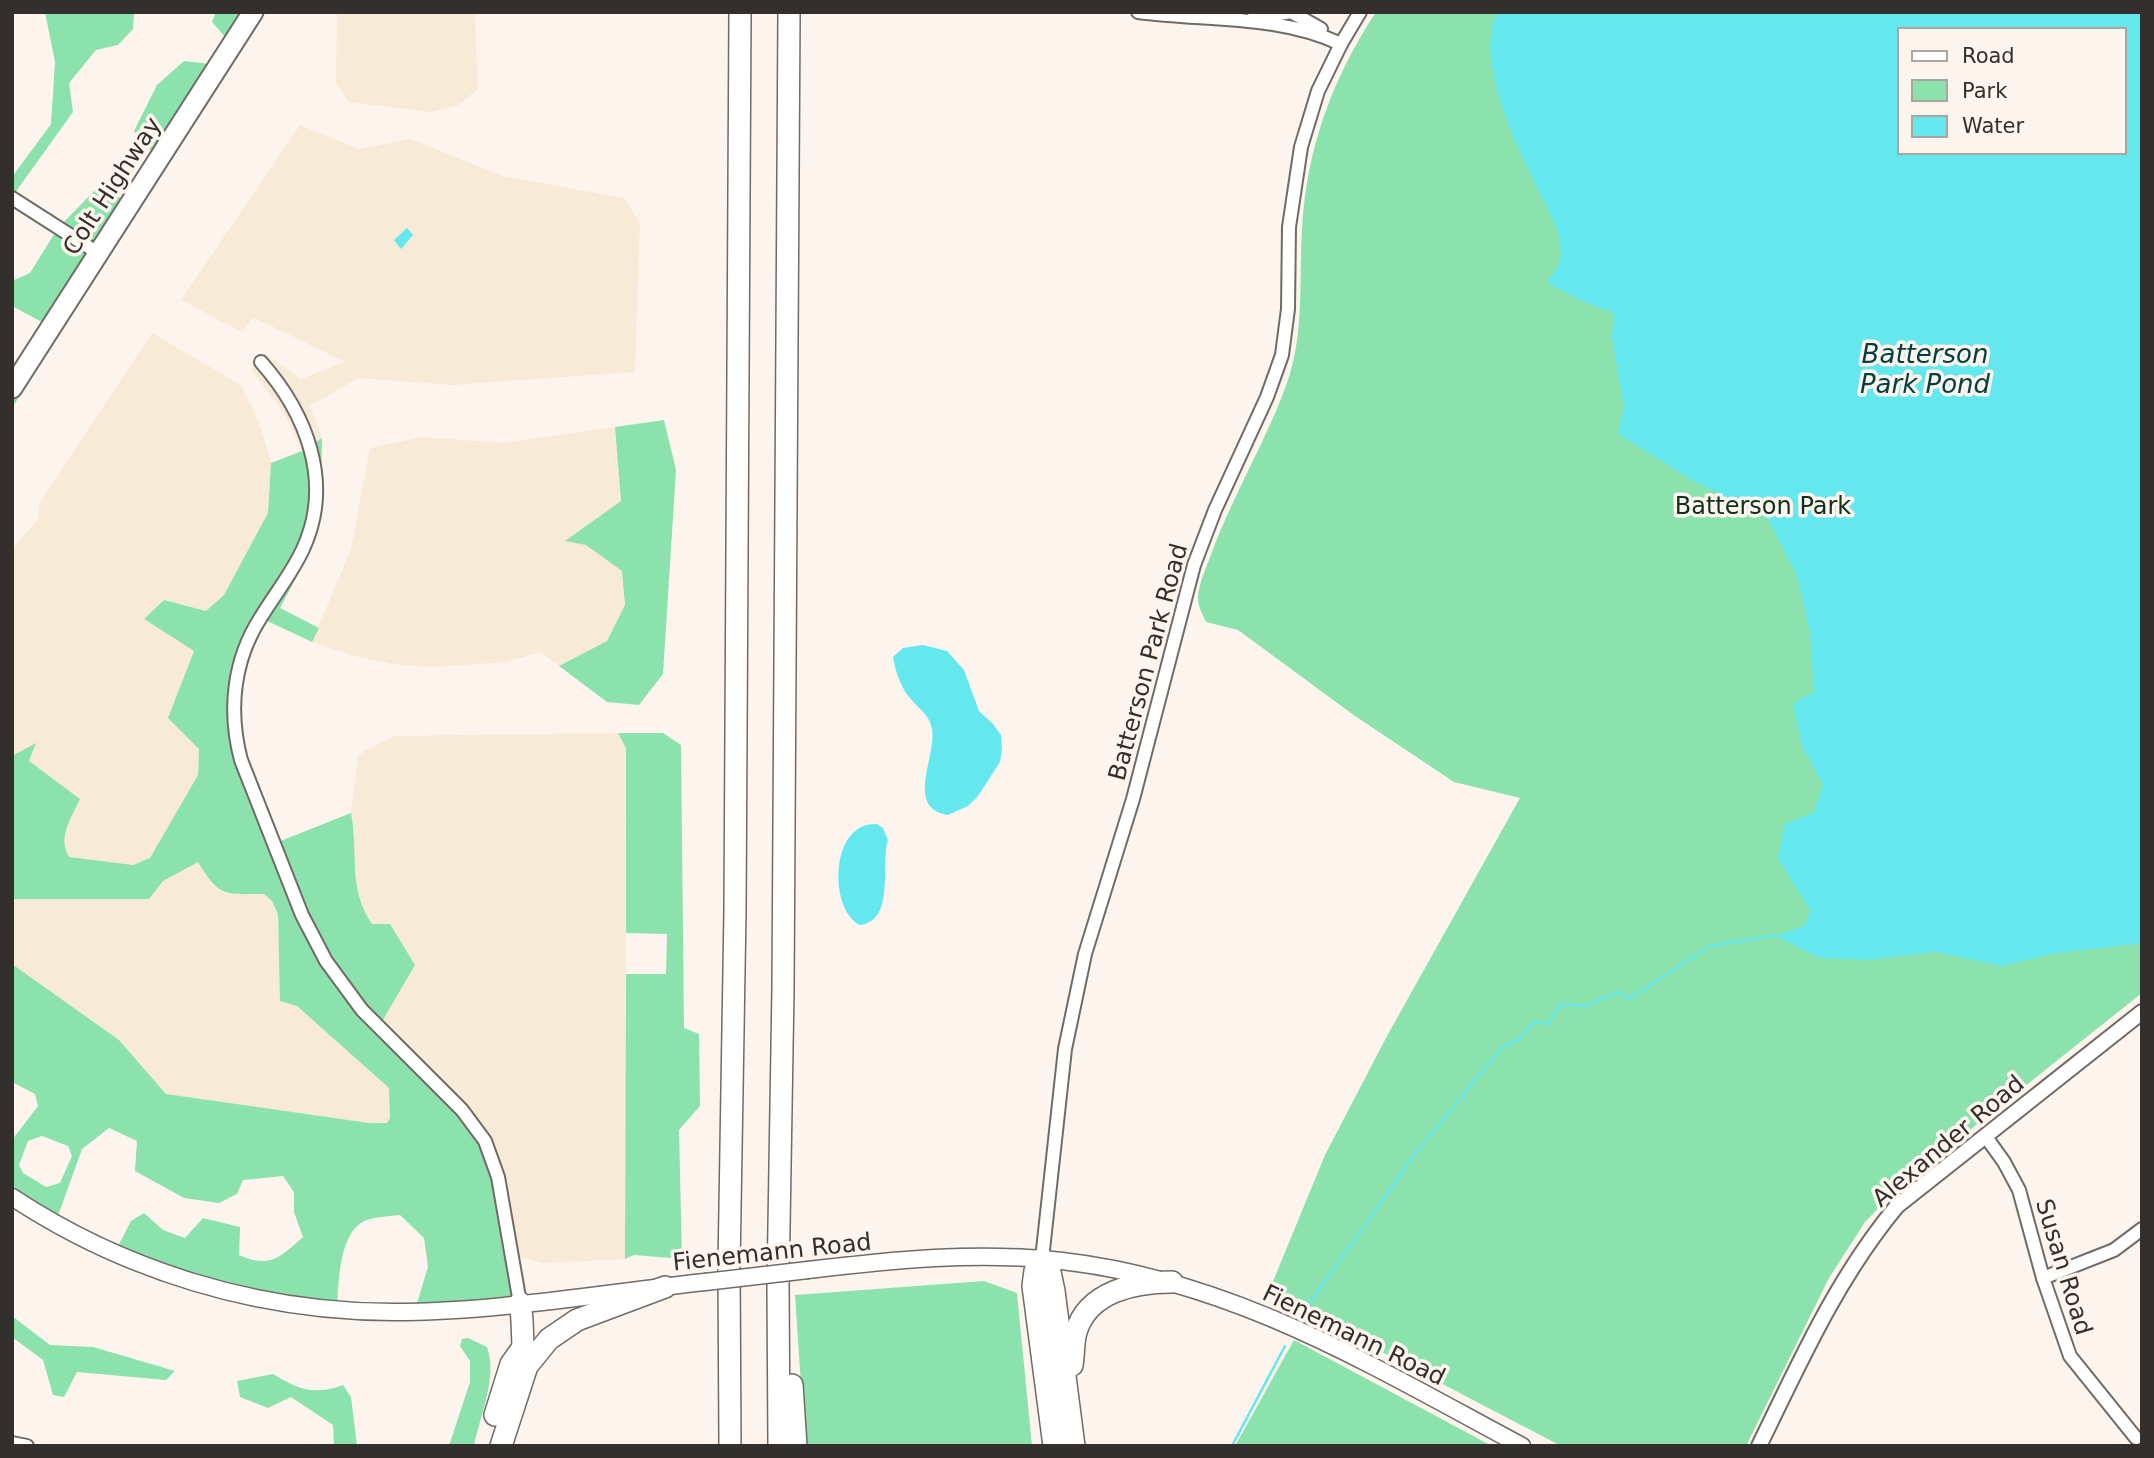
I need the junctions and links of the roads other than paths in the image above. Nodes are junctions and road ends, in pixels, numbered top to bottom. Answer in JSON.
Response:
{"nodes":[{"id":1,"x":253,"y":12,"type":"edge"},
{"id":2,"x":740,"y":12,"type":"edge"},
{"id":3,"x":789,"y":12,"type":"edge"},
{"id":4,"x":1138,"y":12,"type":"edge"},
{"id":5,"x":1360,"y":12,"type":"edge"},
{"id":6,"x":1341,"y":44,"type":"junction"},
{"id":7,"x":12,"y":198,"type":"edge"},
{"id":8,"x":98,"y":253,"type":"junction"},
{"id":9,"x":261,"y":362,"type":"dead end"},
{"id":10,"x":12,"y":388,"type":"edge"},
{"id":11,"x":2142,"y":1012,"type":"edge"},
{"id":12,"x":1986,"y":1137,"type":"junction"},
{"id":13,"x":12,"y":1197,"type":"edge"},
{"id":14,"x":778,"y":1219,"type":"junction"},
{"id":15,"x":2142,"y":1229,"type":"edge"},
{"id":16,"x":1042,"y":1259,"type":"junction"},
{"id":17,"x":2043,"y":1278,"type":"junction"},
{"id":18,"x":1172,"y":1282,"type":"junction"},
{"id":19,"x":665,"y":1287,"type":"junction"},
{"id":20,"x":520,"y":1303,"type":"junction"},
{"id":21,"x":521,"y":1350,"type":"junction"},
{"id":22,"x":524,"y":1372,"type":"junction"},
{"id":23,"x":1067,"y":1387,"type":"junction"},
{"id":24,"x":730,"y":1407,"type":"junction"},
{"id":25,"x":2135,"y":1439,"type":"edge"},
{"id":26,"x":12,"y":1443,"type":"edge"},
{"id":27,"x":27,"y":1446,"type":"edge"},
{"id":28,"x":487,"y":1446,"type":"edge"},
{"id":29,"x":501,"y":1446,"type":"edge"},
{"id":30,"x":721,"y":1446,"type":"edge"},
{"id":31,"x":730,"y":1446,"type":"edge"},
{"id":32,"x":779,"y":1446,"type":"edge"},
{"id":33,"x":796,"y":1446,"type":"edge"},
{"id":34,"x":1054,"y":1446,"type":"edge"},
{"id":35,"x":1074,"y":1446,"type":"edge"},
{"id":36,"x":1522,"y":1446,"type":"edge"},
{"id":37,"x":1759,"y":1446,"type":"edge"}],
"edges":[{"from":1,"to":8,"type":"highway","name":"Colt Highway"},
{"from":2,"to":24,"type":"highway"},
{"from":3,"to":14,"type":"highway"},
{"from":4,"to":6,"type":"street"},
{"from":5,"to":6,"type":"street","name":"Batterson Park Road"},
{"from":6,"to":16,"type":"street","name":"Batterson Park Road"},
{"from":7,"to":8,"type":"street"},
{"from":8,"to":10,"type":"highway","name":"Colt Highway"},
{"from":9,"to":20,"type":"street"},
{"from":11,"to":12,"type":"street","name":"Alexander Road"},
{"from":12,"to":17,"type":"street","name":"Susan Road"},
{"from":12,"to":37,"type":"street","name":"Alexander Road"},
{"from":13,"to":20,"type":"main road","name":"Fienemann Road"},
{"from":14,"to":32,"type":"highway"},
{"from":14,"to":33,"type":"highway"},
{"from":15,"to":17,"type":"street"},
{"from":16,"to":18,"type":"main road","name":"Fienemann Road"},
{"from":16,"to":19,"type":"main road","name":"Fienemann Road","bridge":true},
{"from":16,"to":23,"type":"highway"},
{"from":16,"to":34,"type":"highway"},
{"from":17,"to":25,"type":"street","name":"Susan Road"},
{"from":18,"to":23,"type":"highway"},
{"from":18,"to":36,"type":"main road","name":"Fienemann Road"},
{"from":19,"to":20,"type":"main road","name":"Fienemann Road"},
{"from":19,"to":22,"type":"highway"},
{"from":20,"to":21,"type":"highway"},
{"from":21,"to":22,"type":"highway"},
{"from":21,"to":28,"type":"highway"},
{"from":22,"to":29,"type":"highway"},
{"from":23,"to":35,"type":"highway"},
{"from":24,"to":30,"type":"highway"},
{"from":24,"to":31,"type":"highway"},
{"from":26,"to":27,"type":"street"}]}
